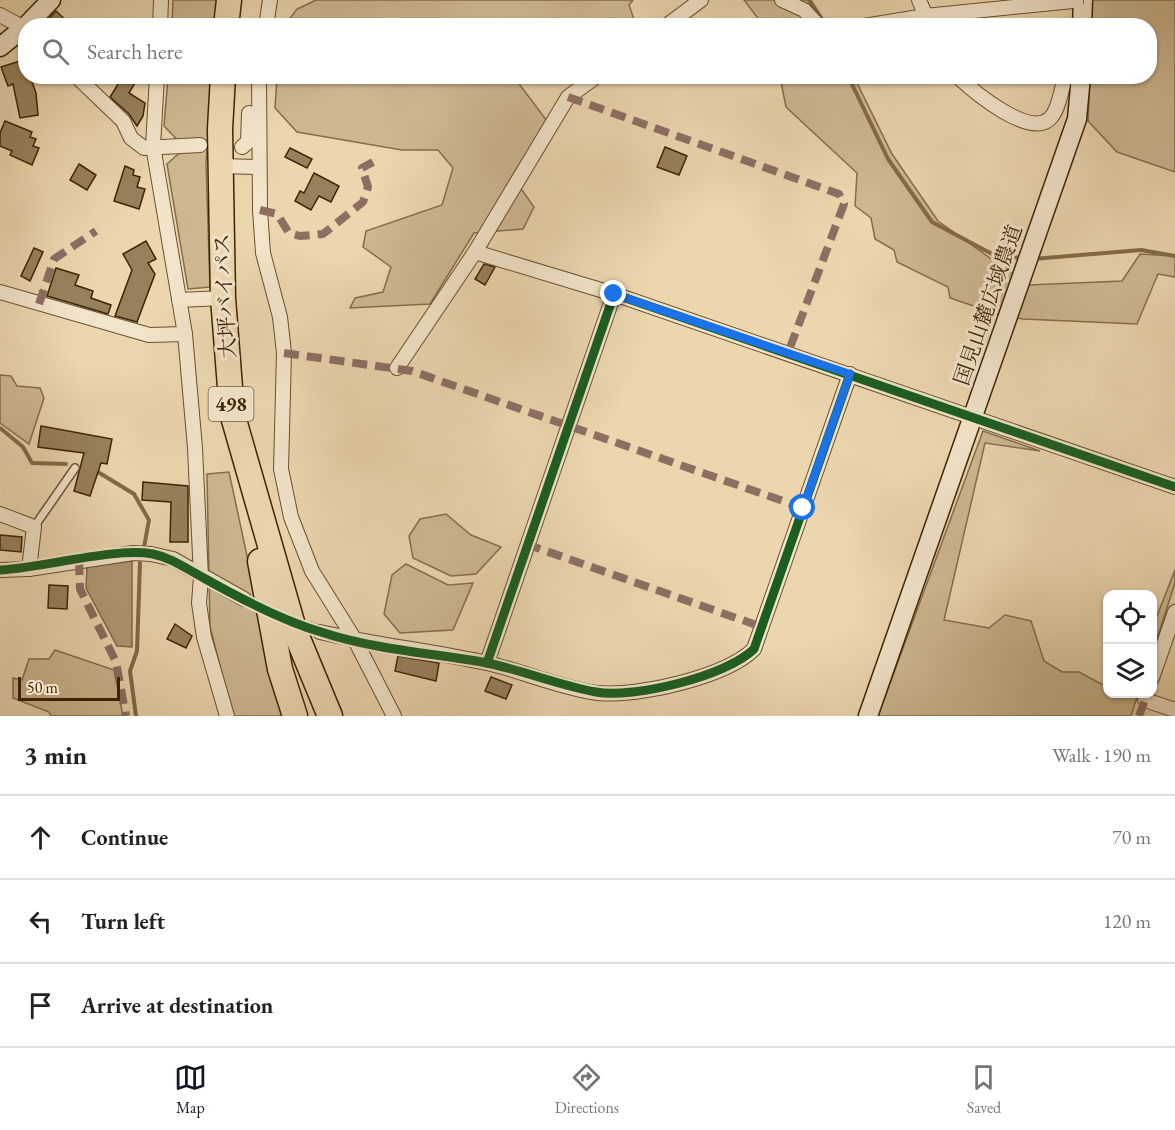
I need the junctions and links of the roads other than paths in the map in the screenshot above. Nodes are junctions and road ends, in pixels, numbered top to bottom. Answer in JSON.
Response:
{"nodes":[{"id":1,"x":51,"y":0,"type":"edge"},
{"id":2,"x":161,"y":0,"type":"edge"},
{"id":3,"x":229,"y":0,"type":"edge"},
{"id":4,"x":270,"y":0,"type":"edge"},
{"id":5,"x":701,"y":0,"type":"edge"},
{"id":6,"x":782,"y":0,"type":"edge"},
{"id":7,"x":919,"y":0,"type":"edge"},
{"id":8,"x":1083,"y":0,"type":"edge"},
{"id":9,"x":0,"y":15,"type":"edge"},
{"id":10,"x":34,"y":18,"type":"edge"},
{"id":11,"x":160,"y":18,"type":"edge"},
{"id":12,"x":227,"y":18,"type":"edge"},
{"id":13,"x":267,"y":18,"type":"edge"},
{"id":14,"x":677,"y":18,"type":"edge"},
{"id":15,"x":812,"y":18,"type":"edge"},
{"id":16,"x":926,"y":18,"type":"edge"},
{"id":17,"x":949,"y":18,"type":"edge"},
{"id":18,"x":1082,"y":18,"type":"edge"},
{"id":19,"x":18,"y":24,"type":"edge"},
{"id":20,"x":18,"y":33,"type":"edge"},
{"id":21,"x":0,"y":47,"type":"edge"},
{"id":22,"x":84,"y":84,"type":"edge"},
{"id":23,"x":157,"y":84,"type":"edge"},
{"id":24,"x":223,"y":84,"type":"edge"},
{"id":25,"x":258,"y":84,"type":"edge"},
{"id":26,"x":586,"y":84,"type":"edge"},
{"id":27,"x":966,"y":84,"type":"edge"},
{"id":28,"x":1063,"y":84,"type":"edge"},
{"id":29,"x":1080,"y":84,"type":"edge"},
{"id":30,"x":200,"y":145,"type":"dead end"},
{"id":31,"x":153,"y":146,"type":"junction"},
{"id":32,"x":242,"y":147,"type":"dead end"},
{"id":33,"x":220,"y":166,"type":"junction"},
{"id":34,"x":258,"y":167,"type":"junction"},
{"id":35,"x":475,"y":252,"type":"junction"},
{"id":36,"x":0,"y":292,"type":"edge"},
{"id":37,"x":614,"y":294,"type":"junction"},
{"id":38,"x":223,"y":298,"type":"junction"},
{"id":39,"x":179,"y":300,"type":"junction"},
{"id":40,"x":185,"y":334,"type":"junction"},
{"id":41,"x":397,"y":368,"type":"dead end"},
{"id":42,"x":850,"y":374,"type":"junction"},
{"id":43,"x":232,"y":412,"type":"junction"},
{"id":44,"x":974,"y":417,"type":"junction"},
{"id":45,"x":75,"y":468,"type":"dead end"},
{"id":46,"x":1175,"y":487,"type":"edge"},
{"id":47,"x":0,"y":514,"type":"edge"},
{"id":48,"x":34,"y":527,"type":"junction"},
{"id":49,"x":30,"y":569,"type":"junction"},
{"id":50,"x":0,"y":570,"type":"edge"},
{"id":51,"x":201,"y":577,"type":"junction"},
{"id":52,"x":244,"y":599,"type":"dead end"},
{"id":53,"x":1175,"y":612,"type":"edge"},
{"id":54,"x":320,"y":632,"type":"tunnel mouth"},
{"id":55,"x":355,"y":640,"type":"junction"},
{"id":56,"x":487,"y":663,"type":"junction"},
{"id":57,"x":1157,"y":664,"type":"edge"},
{"id":58,"x":1146,"y":698,"type":"edge"},
{"id":59,"x":1175,"y":710,"type":"edge"},
{"id":60,"x":227,"y":716,"type":"edge"},
{"id":61,"x":295,"y":716,"type":"edge"},
{"id":62,"x":330,"y":716,"type":"edge"},
{"id":63,"x":394,"y":716,"type":"edge"},
{"id":64,"x":868,"y":716,"type":"edge"}],
"edges":[{"from":1,"to":10,"type":"street"},
{"from":2,"to":11,"type":"street"},
{"from":3,"to":12,"type":"highway"},
{"from":4,"to":13,"type":"street"},
{"from":5,"to":14,"type":"street"},
{"from":6,"to":15,"type":"street"},
{"from":7,"to":16,"type":"street"},
{"from":8,"to":17,"type":"street"},
{"from":8,"to":18,"type":"street"},
{"from":9,"to":19,"type":"street"},
{"from":20,"to":21,"type":"street"},
{"from":22,"to":31,"type":"street"},
{"from":23,"to":31,"type":"street"},
{"from":24,"to":33,"type":"highway","name":"大坪バイパス","number":"498"},
{"from":25,"to":32,"type":"street"},
{"from":25,"to":34,"type":"street"},
{"from":26,"to":35,"type":"street"},
{"from":27,"to":28,"type":"street"},
{"from":29,"to":44,"type":"street","name":"国見山麓広域農道"},
{"from":30,"to":31,"type":"street"},
{"from":31,"to":39,"type":"street"},
{"from":33,"to":34,"type":"street"},
{"from":33,"to":38,"type":"highway","name":"大坪バイパス","number":"498"},
{"from":34,"to":55,"type":"street"},
{"from":35,"to":37,"type":"street"},
{"from":35,"to":41,"type":"street"},
{"from":36,"to":40,"type":"street"},
{"from":37,"to":42,"type":"street"},
{"from":37,"to":56,"type":"street"},
{"from":38,"to":39,"type":"street"},
{"from":38,"to":43,"type":"highway","name":"大坪バイパス","number":"498"},
{"from":39,"to":40,"type":"street"},
{"from":40,"to":51,"type":"street"},
{"from":42,"to":44,"type":"street"},
{"from":42,"to":56,"type":"street"},
{"from":43,"to":61,"type":"highway"},
{"from":43,"to":62,"type":"highway","name":"大坪バイパス","number":"498"},
{"from":44,"to":46,"type":"street"},
{"from":44,"to":64,"type":"street","name":"国見山麓広域農道"},
{"from":45,"to":48,"type":"lane"},
{"from":47,"to":48,"type":"street"},
{"from":48,"to":49,"type":"street"},
{"from":49,"to":50,"type":"street"},
{"from":49,"to":51,"type":"street"},
{"from":51,"to":52,"type":"street"},
{"from":51,"to":60,"type":"street"},
{"from":53,"to":57,"type":"street"},
{"from":54,"to":55,"type":"street"},
{"from":55,"to":56,"type":"street"},
{"from":55,"to":63,"type":"street"},
{"from":58,"to":59,"type":"street"}]}
